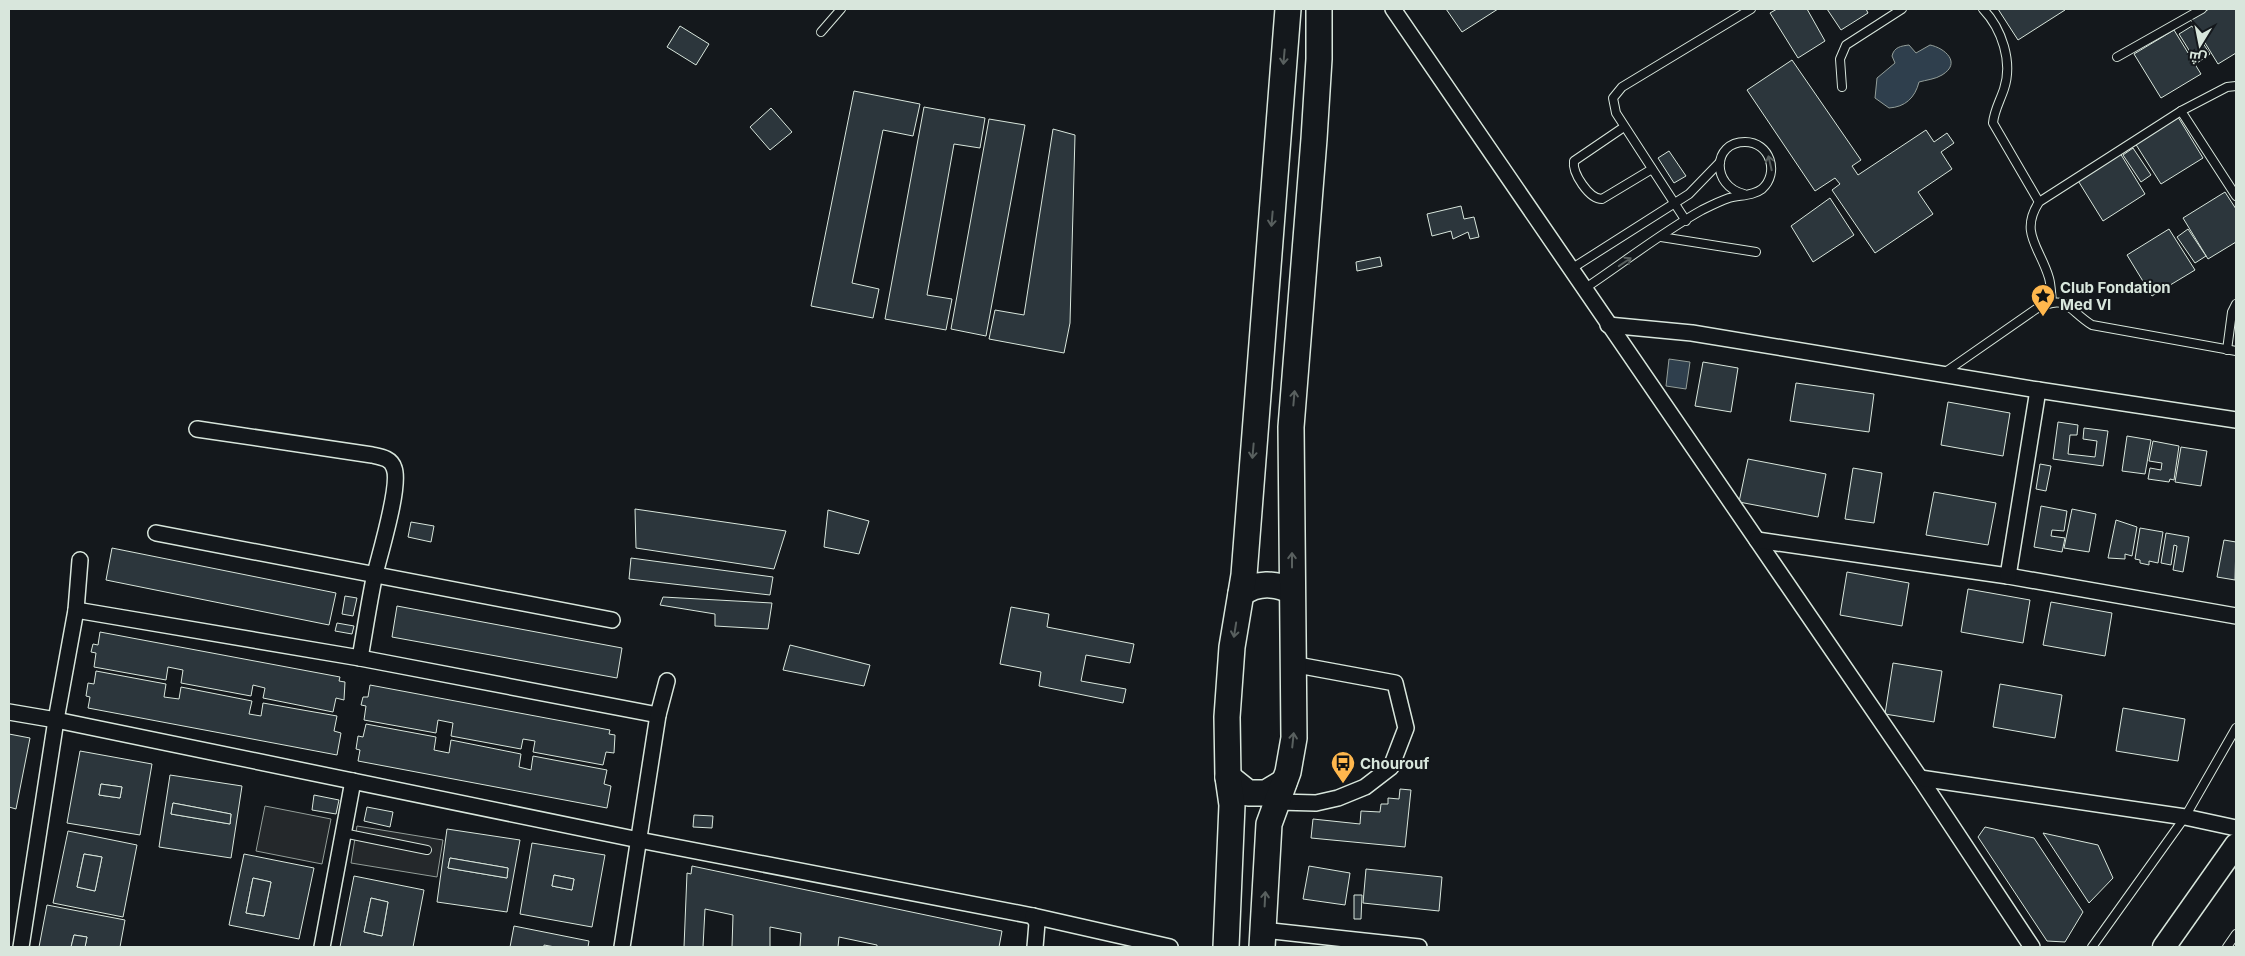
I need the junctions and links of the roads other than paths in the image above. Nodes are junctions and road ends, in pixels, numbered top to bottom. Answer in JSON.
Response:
{"nodes":[{"id":1,"x":841,"y":9,"type":"edge"},
{"id":2,"x":1288,"y":9,"type":"edge"},
{"id":3,"x":1319,"y":9,"type":"edge"},
{"id":4,"x":1392,"y":9,"type":"edge"},
{"id":5,"x":1751,"y":9,"type":"edge"},
{"id":6,"x":1902,"y":9,"type":"edge"},
{"id":7,"x":1983,"y":9,"type":"edge"},
{"id":8,"x":2202,"y":9,"type":"edge"},
{"id":9,"x":822,"y":32,"type":"dead end"},
{"id":10,"x":2116,"y":57,"type":"dead end"},
{"id":11,"x":2236,"y":86,"type":"edge"},
{"id":12,"x":1842,"y":87,"type":"dead end"},
{"id":13,"x":2181,"y":111,"type":"junction"},
{"id":14,"x":1624,"y":127,"type":"junction"},
{"id":15,"x":1720,"y":162,"type":"junction"},
{"id":16,"x":1652,"y":169,"type":"junction"},
{"id":17,"x":1744,"y":194,"type":"junction"},
{"id":18,"x":2236,"y":196,"type":"edge"},
{"id":19,"x":2039,"y":202,"type":"junction"},
{"id":20,"x":1675,"y":204,"type":"junction"},
{"id":21,"x":1686,"y":221,"type":"junction"},
{"id":22,"x":1661,"y":237,"type":"junction"},
{"id":23,"x":1756,"y":252,"type":"dead end"},
{"id":24,"x":1571,"y":269,"type":"junction"},
{"id":25,"x":1584,"y":289,"type":"junction"},
{"id":26,"x":2052,"y":301,"type":"junction"},
{"id":27,"x":2236,"y":304,"type":"edge"},
{"id":28,"x":1608,"y":325,"type":"junction"},
{"id":29,"x":2227,"y":350,"type":"junction"},
{"id":30,"x":2236,"y":351,"type":"edge"},
{"id":31,"x":1942,"y":374,"type":"junction"},
{"id":32,"x":2038,"y":390,"type":"junction"},
{"id":33,"x":2236,"y":420,"type":"edge"},
{"id":34,"x":196,"y":429,"type":"dead end"},
{"id":35,"x":156,"y":533,"type":"dead end"},
{"id":36,"x":1757,"y":540,"type":"junction"},
{"id":37,"x":80,"y":560,"type":"dead end"},
{"id":38,"x":375,"y":576,"type":"junction"},
{"id":39,"x":2008,"y":576,"type":"junction"},
{"id":40,"x":1292,"y":591,"type":"junction"},
{"id":41,"x":1241,"y":594,"type":"junction"},
{"id":42,"x":76,"y":610,"type":"junction"},
{"id":43,"x":2236,"y":616,"type":"edge"},
{"id":44,"x":612,"y":620,"type":"dead end"},
{"id":45,"x":360,"y":658,"type":"junction"},
{"id":46,"x":1292,"y":664,"type":"junction"},
{"id":47,"x":667,"y":681,"type":"dead end"},
{"id":48,"x":9,"y":712,"type":"edge"},
{"id":49,"x":658,"y":715,"type":"junction"},
{"id":50,"x":56,"y":720,"type":"junction"},
{"id":51,"x":2236,"y":728,"type":"edge"},
{"id":52,"x":1228,"y":778,"type":"junction"},
{"id":53,"x":1920,"y":778,"type":"junction"},
{"id":54,"x":353,"y":781,"type":"junction"},
{"id":55,"x":1281,"y":792,"type":"junction"},
{"id":56,"x":2185,"y":817,"type":"junction"},
{"id":57,"x":2236,"y":828,"type":"edge"},
{"id":58,"x":343,"y":833,"type":"junction"},
{"id":59,"x":638,"y":840,"type":"junction"},
{"id":60,"x":2236,"y":844,"type":"edge"},
{"id":61,"x":428,"y":850,"type":"dead end"},
{"id":62,"x":1033,"y":916,"type":"junction"},
{"id":63,"x":2236,"y":934,"type":"edge"},
{"id":64,"x":1263,"y":939,"type":"edge"},
{"id":65,"x":1366,"y":945,"type":"edge"},
{"id":66,"x":21,"y":947,"type":"edge"},
{"id":67,"x":322,"y":947,"type":"edge"},
{"id":68,"x":622,"y":947,"type":"edge"},
{"id":69,"x":1036,"y":947,"type":"edge"},
{"id":70,"x":1170,"y":947,"type":"edge"},
{"id":71,"x":1226,"y":947,"type":"edge"},
{"id":72,"x":1419,"y":947,"type":"edge"},
{"id":73,"x":2032,"y":947,"type":"edge"},
{"id":74,"x":2092,"y":947,"type":"edge"},
{"id":75,"x":2164,"y":947,"type":"edge"},
{"id":76,"x":2227,"y":947,"type":"edge"}],
"edges":[{"from":1,"to":9,"type":"lane"},
{"from":2,"to":41,"type":"main road","one_way":true},
{"from":40,"to":3,"type":"main road","one_way":true},
{"from":4,"to":24,"type":"street"},
{"from":5,"to":14,"type":"lane"},
{"from":6,"to":12,"type":"lane"},
{"from":7,"to":19,"type":"lane"},
{"from":8,"to":10,"type":"lane"},
{"from":11,"to":13,"type":"lane"},
{"from":13,"to":18,"type":"lane"},
{"from":13,"to":19,"type":"lane"},
{"from":14,"to":16,"type":"lane"},
{"from":14,"to":16,"type":"lane"},
{"from":15,"to":17,"type":"lane"},
{"from":17,"to":15,"type":"lane","one_way":true},
{"from":15,"to":20,"type":"lane"},
{"from":16,"to":20,"type":"lane"},
{"from":17,"to":21,"type":"lane"},
{"from":19,"to":26,"type":"lane"},
{"from":20,"to":21,"type":"lane"},
{"from":20,"to":24,"type":"lane"},
{"from":21,"to":22,"type":"lane"},
{"from":22,"to":23,"type":"lane"},
{"from":25,"to":22,"type":"lane","one_way":true},
{"from":24,"to":25,"type":"street"},
{"from":25,"to":28,"type":"street"},
{"from":26,"to":29,"type":"lane"},
{"from":26,"to":31,"type":"lane"},
{"from":27,"to":29,"type":"lane"},
{"from":28,"to":31,"type":"street"},
{"from":28,"to":36,"type":"street"},
{"from":29,"to":30,"type":"lane"},
{"from":31,"to":32,"type":"street"},
{"from":32,"to":33,"type":"street"},
{"from":32,"to":39,"type":"street"},
{"from":34,"to":38,"type":"street"},
{"from":35,"to":38,"type":"street"},
{"from":36,"to":39,"type":"street"},
{"from":36,"to":53,"type":"street"},
{"from":37,"to":42,"type":"street"},
{"from":38,"to":44,"type":"street"},
{"from":38,"to":45,"type":"street"},
{"from":39,"to":43,"type":"street"},
{"from":40,"to":41,"type":"main road"},
{"from":40,"to":46,"type":"main road"},
{"from":41,"to":52,"type":"main road","one_way":true},
{"from":42,"to":45,"type":"street"},
{"from":42,"to":50,"type":"street"},
{"from":45,"to":49,"type":"street"},
{"from":55,"to":46,"type":"main road","one_way":true},
{"from":46,"to":55,"type":"street"},
{"from":47,"to":49,"type":"street"},
{"from":48,"to":50,"type":"street"},
{"from":49,"to":59,"type":"street"},
{"from":50,"to":54,"type":"street"},
{"from":50,"to":66,"type":"street"},
{"from":51,"to":56,"type":"lane"},
{"from":52,"to":55,"type":"main road"},
{"from":52,"to":71,"type":"main road"},
{"from":53,"to":56,"type":"street"},
{"from":53,"to":73,"type":"street"},
{"from":54,"to":58,"type":"street"},
{"from":54,"to":59,"type":"street"},
{"from":64,"to":55,"type":"main road","one_way":true},
{"from":56,"to":57,"type":"street"},
{"from":56,"to":74,"type":"lane"},
{"from":58,"to":61,"type":"lane"},
{"from":58,"to":67,"type":"street"},
{"from":59,"to":62,"type":"street"},
{"from":59,"to":68,"type":"street"},
{"from":60,"to":75,"type":"street"},
{"from":62,"to":69,"type":"street"},
{"from":62,"to":70,"type":"street"},
{"from":63,"to":76,"type":"lane"},
{"from":64,"to":65,"type":"street"},
{"from":65,"to":72,"type":"street"}]}
